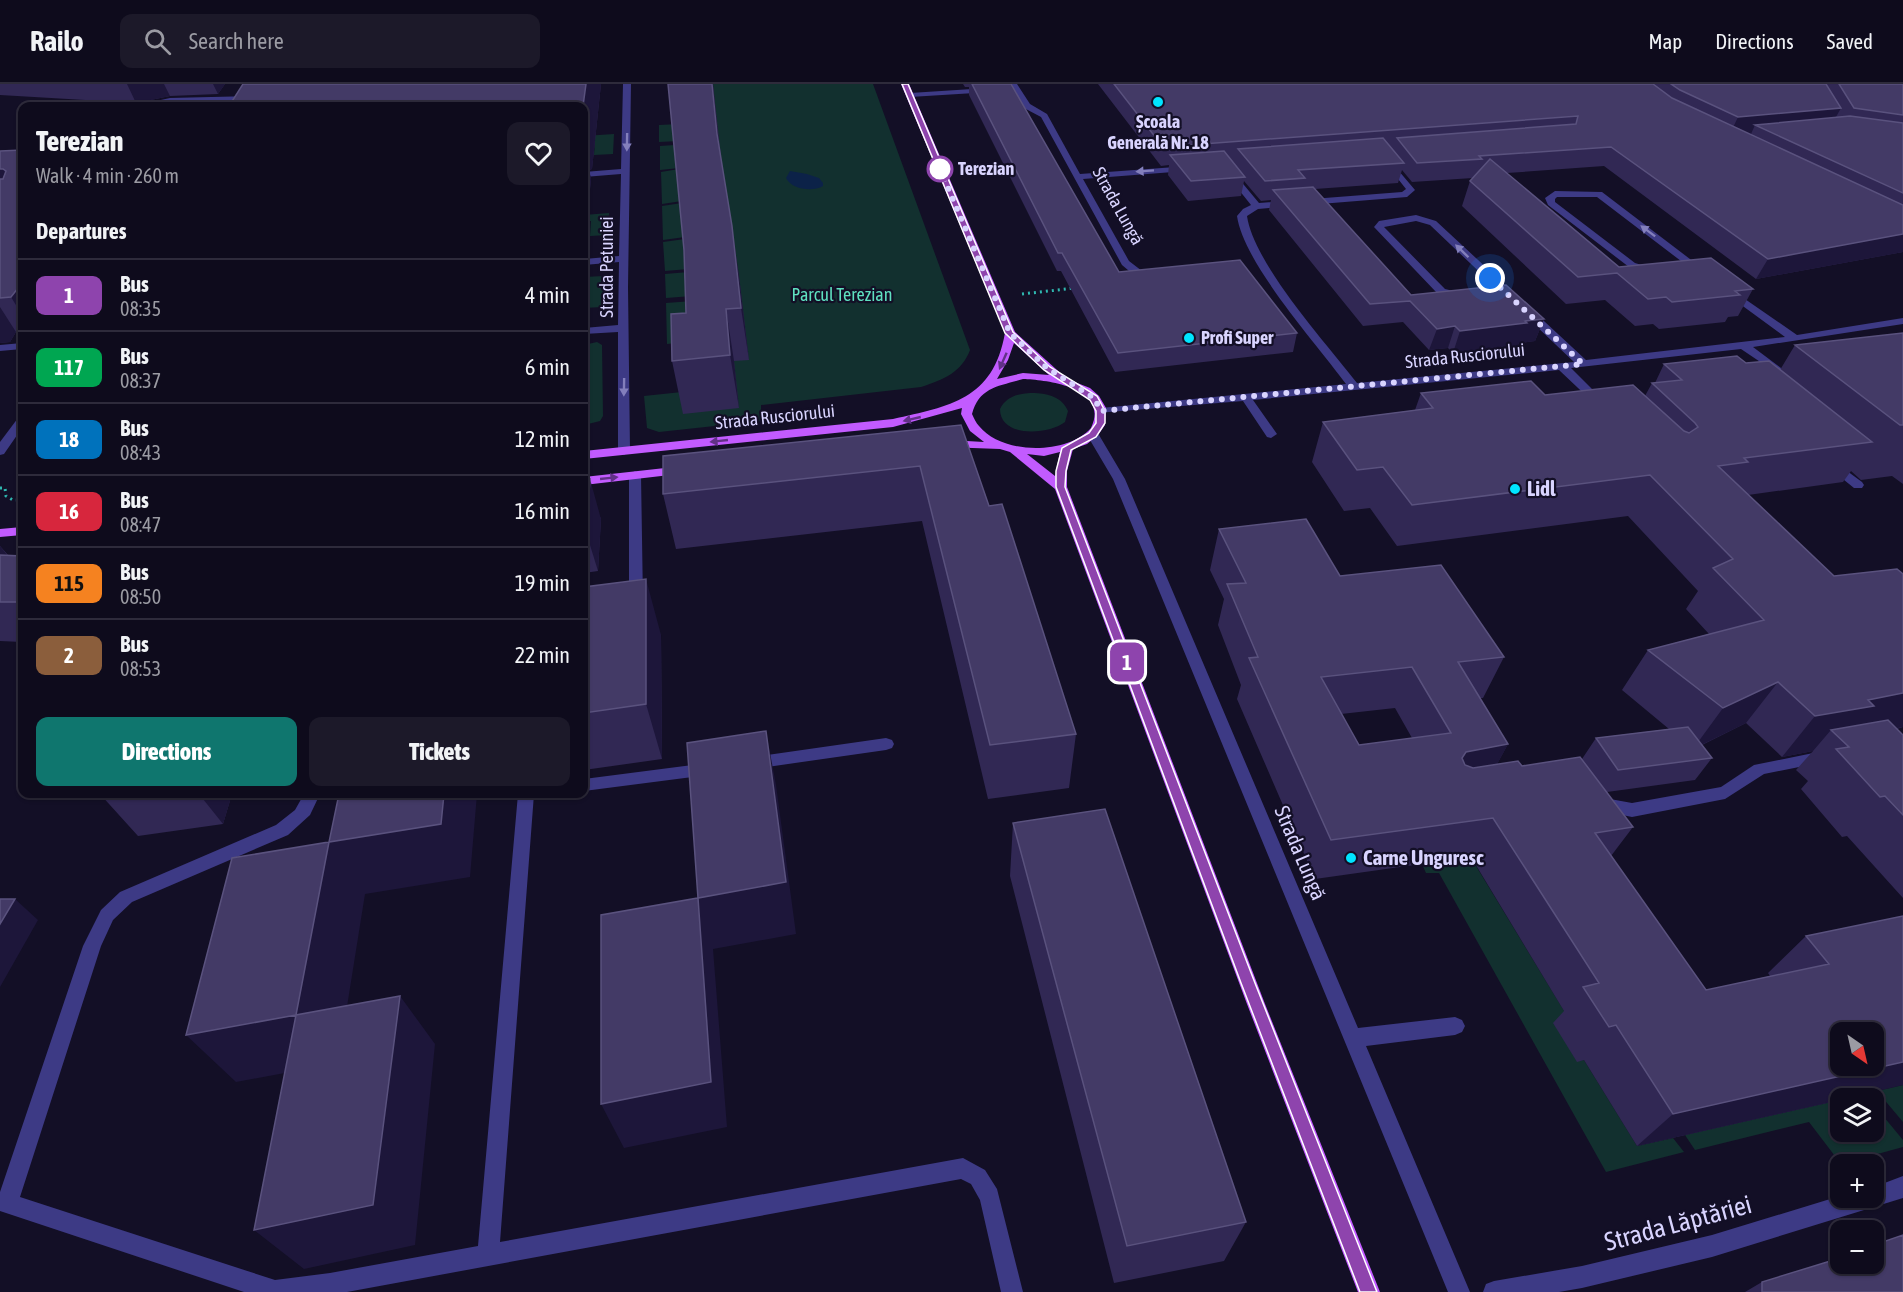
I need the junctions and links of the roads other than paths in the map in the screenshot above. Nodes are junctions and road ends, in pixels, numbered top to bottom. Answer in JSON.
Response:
{"nodes":[{"id":1,"x":627,"y":84,"type":"edge"},
{"id":2,"x":905,"y":84,"type":"edge"},
{"id":3,"x":1014,"y":86,"type":"edge"},
{"id":4,"x":1004,"y":88,"type":"edge"},
{"id":5,"x":992,"y":89,"type":"edge"},
{"id":6,"x":910,"y":95,"type":"junction"},
{"id":7,"x":159,"y":102,"type":"edge"},
{"id":8,"x":259,"y":102,"type":"edge"},
{"id":9,"x":1392,"y":152,"type":"edge"},
{"id":10,"x":1224,"y":165,"type":"edge"},
{"id":11,"x":1201,"y":167,"type":"edge"},
{"id":12,"x":626,"y":171,"type":"junction"},
{"id":13,"x":588,"y":174,"type":"edge"},
{"id":14,"x":1077,"y":177,"type":"junction"},
{"id":15,"x":1257,"y":206,"type":"junction"},
{"id":16,"x":624,"y":259,"type":"junction"},
{"id":17,"x":588,"y":262,"type":"edge"},
{"id":18,"x":1694,"y":266,"type":"junction"},
{"id":19,"x":1683,"y":267,"type":"edge"},
{"id":20,"x":1660,"y":270,"type":"edge"},
{"id":21,"x":1160,"y":276,"type":"edge"},
{"id":22,"x":1473,"y":295,"type":"edge"},
{"id":23,"x":1903,"y":321,"type":"edge"},
{"id":24,"x":625,"y":328,"type":"junction"},
{"id":25,"x":588,"y":331,"type":"edge"},
{"id":26,"x":1010,"y":333,"type":"junction"},
{"id":27,"x":1795,"y":339,"type":"junction"},
{"id":28,"x":1743,"y":345,"type":"junction"},
{"id":29,"x":18,"y":346,"type":"edge"},
{"id":30,"x":0,"y":348,"type":"edge"},
{"id":31,"x":1583,"y":364,"type":"junction"},
{"id":32,"x":1561,"y":365,"type":"junction"},
{"id":33,"x":1765,"y":379,"type":"edge"},
{"id":34,"x":1062,"y":380,"type":"junction"},
{"id":35,"x":988,"y":385,"type":"junction"},
{"id":36,"x":1354,"y":386,"type":"junction"},
{"id":37,"x":1246,"y":397,"type":"junction"},
{"id":38,"x":968,"y":402,"type":"junction"},
{"id":39,"x":1101,"y":411,"type":"junction"},
{"id":40,"x":1610,"y":412,"type":"edge"},
{"id":41,"x":18,"y":426,"type":"edge"},
{"id":42,"x":1271,"y":434,"type":"dead end"},
{"id":43,"x":1093,"y":435,"type":"junction"},
{"id":44,"x":939,"y":444,"type":"edge"},
{"id":45,"x":997,"y":446,"type":"junction"},
{"id":46,"x":1066,"y":448,"type":"junction"},
{"id":47,"x":1013,"y":450,"type":"junction"},
{"id":48,"x":0,"y":451,"type":"edge"},
{"id":49,"x":624,"y":451,"type":"junction"},
{"id":50,"x":588,"y":455,"type":"edge"},
{"id":51,"x":1822,"y":456,"type":"edge"},
{"id":52,"x":692,"y":469,"type":"edge"},
{"id":53,"x":635,"y":475,"type":"junction"},
{"id":54,"x":588,"y":481,"type":"edge"},
{"id":55,"x":1858,"y":485,"type":"dead end"},
{"id":56,"x":1060,"y":487,"type":"junction"},
{"id":57,"x":18,"y":531,"type":"edge"},
{"id":58,"x":0,"y":533,"type":"edge"},
{"id":59,"x":625,"y":603,"type":"edge"},
{"id":60,"x":886,"y":744,"type":"dead end"},
{"id":61,"x":1839,"y":754,"type":"edge"},
{"id":62,"x":588,"y":784,"type":"edge"},
{"id":63,"x":1588,"y":797,"type":"edge"},
{"id":64,"x":311,"y":798,"type":"edge"},
{"id":65,"x":526,"y":798,"type":"edge"},
{"id":66,"x":1455,"y":1026,"type":"dead end"},
{"id":67,"x":1353,"y":1038,"type":"junction"},
{"id":68,"x":1903,"y":1187,"type":"edge"},
{"id":69,"x":1884,"y":1193,"type":"edge"},
{"id":70,"x":3,"y":1208,"type":"edge"},
{"id":71,"x":1837,"y":1208,"type":"edge"},
{"id":72,"x":488,"y":1255,"type":"junction"},
{"id":73,"x":1012,"y":1292,"type":"edge"},
{"id":74,"x":1369,"y":1292,"type":"edge"},
{"id":75,"x":1459,"y":1292,"type":"edge"},
{"id":76,"x":1494,"y":1292,"type":"edge"}],
"edges":[{"from":1,"to":12,"type":"street","name":"Strada Petuniei","one_way":true},
{"from":2,"to":6,"type":"main road"},
{"from":3,"to":4,"type":"street"},
{"from":3,"to":14,"type":"street","name":"Strada Lungă"},
{"from":5,"to":6,"type":"street"},
{"from":6,"to":26,"type":"main road"},
{"from":7,"to":8,"type":"street"},
{"from":9,"to":15,"type":"street"},
{"from":10,"to":15,"type":"street"},
{"from":11,"to":14,"type":"street","one_way":true},
{"from":12,"to":13,"type":"street"},
{"from":12,"to":16,"type":"street","name":"Strada Petuniei"},
{"from":14,"to":21,"type":"street","name":"Strada Lungă"},
{"from":15,"to":36,"type":"street"},
{"from":16,"to":17,"type":"street"},
{"from":16,"to":24,"type":"street","name":"Strada Petuniei"},
{"from":18,"to":19,"type":"street"},
{"from":18,"to":20,"type":"street","one_way":true},
{"from":18,"to":27,"type":"street"},
{"from":31,"to":22,"type":"street","one_way":true},
{"from":23,"to":27,"type":"street","name":"Strada Rusciorului"},
{"from":24,"to":25,"type":"street"},
{"from":24,"to":49,"type":"street","name":"Strada Petuniei","one_way":true},
{"from":26,"to":34,"type":"main road"},
{"from":26,"to":35,"type":"main road","one_way":true},
{"from":27,"to":28,"type":"street","name":"Strada Rusciorului"},
{"from":28,"to":31,"type":"street","name":"Strada Rusciorului"},
{"from":28,"to":33,"type":"street"},
{"from":29,"to":30,"type":"street"},
{"from":31,"to":32,"type":"street","name":"Strada Rusciorului"},
{"from":32,"to":36,"type":"street","name":"Strada Rusciorului"},
{"from":32,"to":40,"type":"street"},
{"from":34,"to":35,"type":"main road"},
{"from":34,"to":39,"type":"main road"},
{"from":35,"to":38,"type":"main road"},
{"from":36,"to":37,"type":"street","name":"Strada Rusciorului"},
{"from":37,"to":39,"type":"street","name":"Strada Rusciorului"},
{"from":37,"to":42,"type":"street"},
{"from":38,"to":45,"type":"main road"},
{"from":38,"to":49,"type":"main road","name":"Strada Rusciorului","one_way":true},
{"from":39,"to":43,"type":"main road"},
{"from":41,"to":48,"type":"street"},
{"from":43,"to":46,"type":"main road"},
{"from":43,"to":67,"type":"street","name":"Strada Lungă"},
{"from":44,"to":45,"type":"main road"},
{"from":45,"to":47,"type":"main road"},
{"from":46,"to":47,"type":"main road"},
{"from":46,"to":56,"type":"main road"},
{"from":47,"to":56,"type":"main road"},
{"from":49,"to":50,"type":"main road","name":"Strada Rusciorului"},
{"from":51,"to":55,"type":"street"},
{"from":52,"to":53,"type":"main road"},
{"from":54,"to":53,"type":"main road","one_way":true},
{"from":53,"to":59,"type":"street"},
{"from":56,"to":74,"type":"main road"},
{"from":57,"to":58,"type":"main road"},
{"from":60,"to":62,"type":"street"},
{"from":61,"to":63,"type":"street"},
{"from":64,"to":70,"type":"street"},
{"from":65,"to":72,"type":"street"},
{"from":66,"to":67,"type":"street"},
{"from":67,"to":75,"type":"street","name":"Strada Lungă"},
{"from":68,"to":69,"type":"street","name":"Strada Lăptăriei"},
{"from":70,"to":72,"type":"street"},
{"from":71,"to":76,"type":"street","name":"Strada Lăptăriei"},
{"from":72,"to":73,"type":"street"}]}
